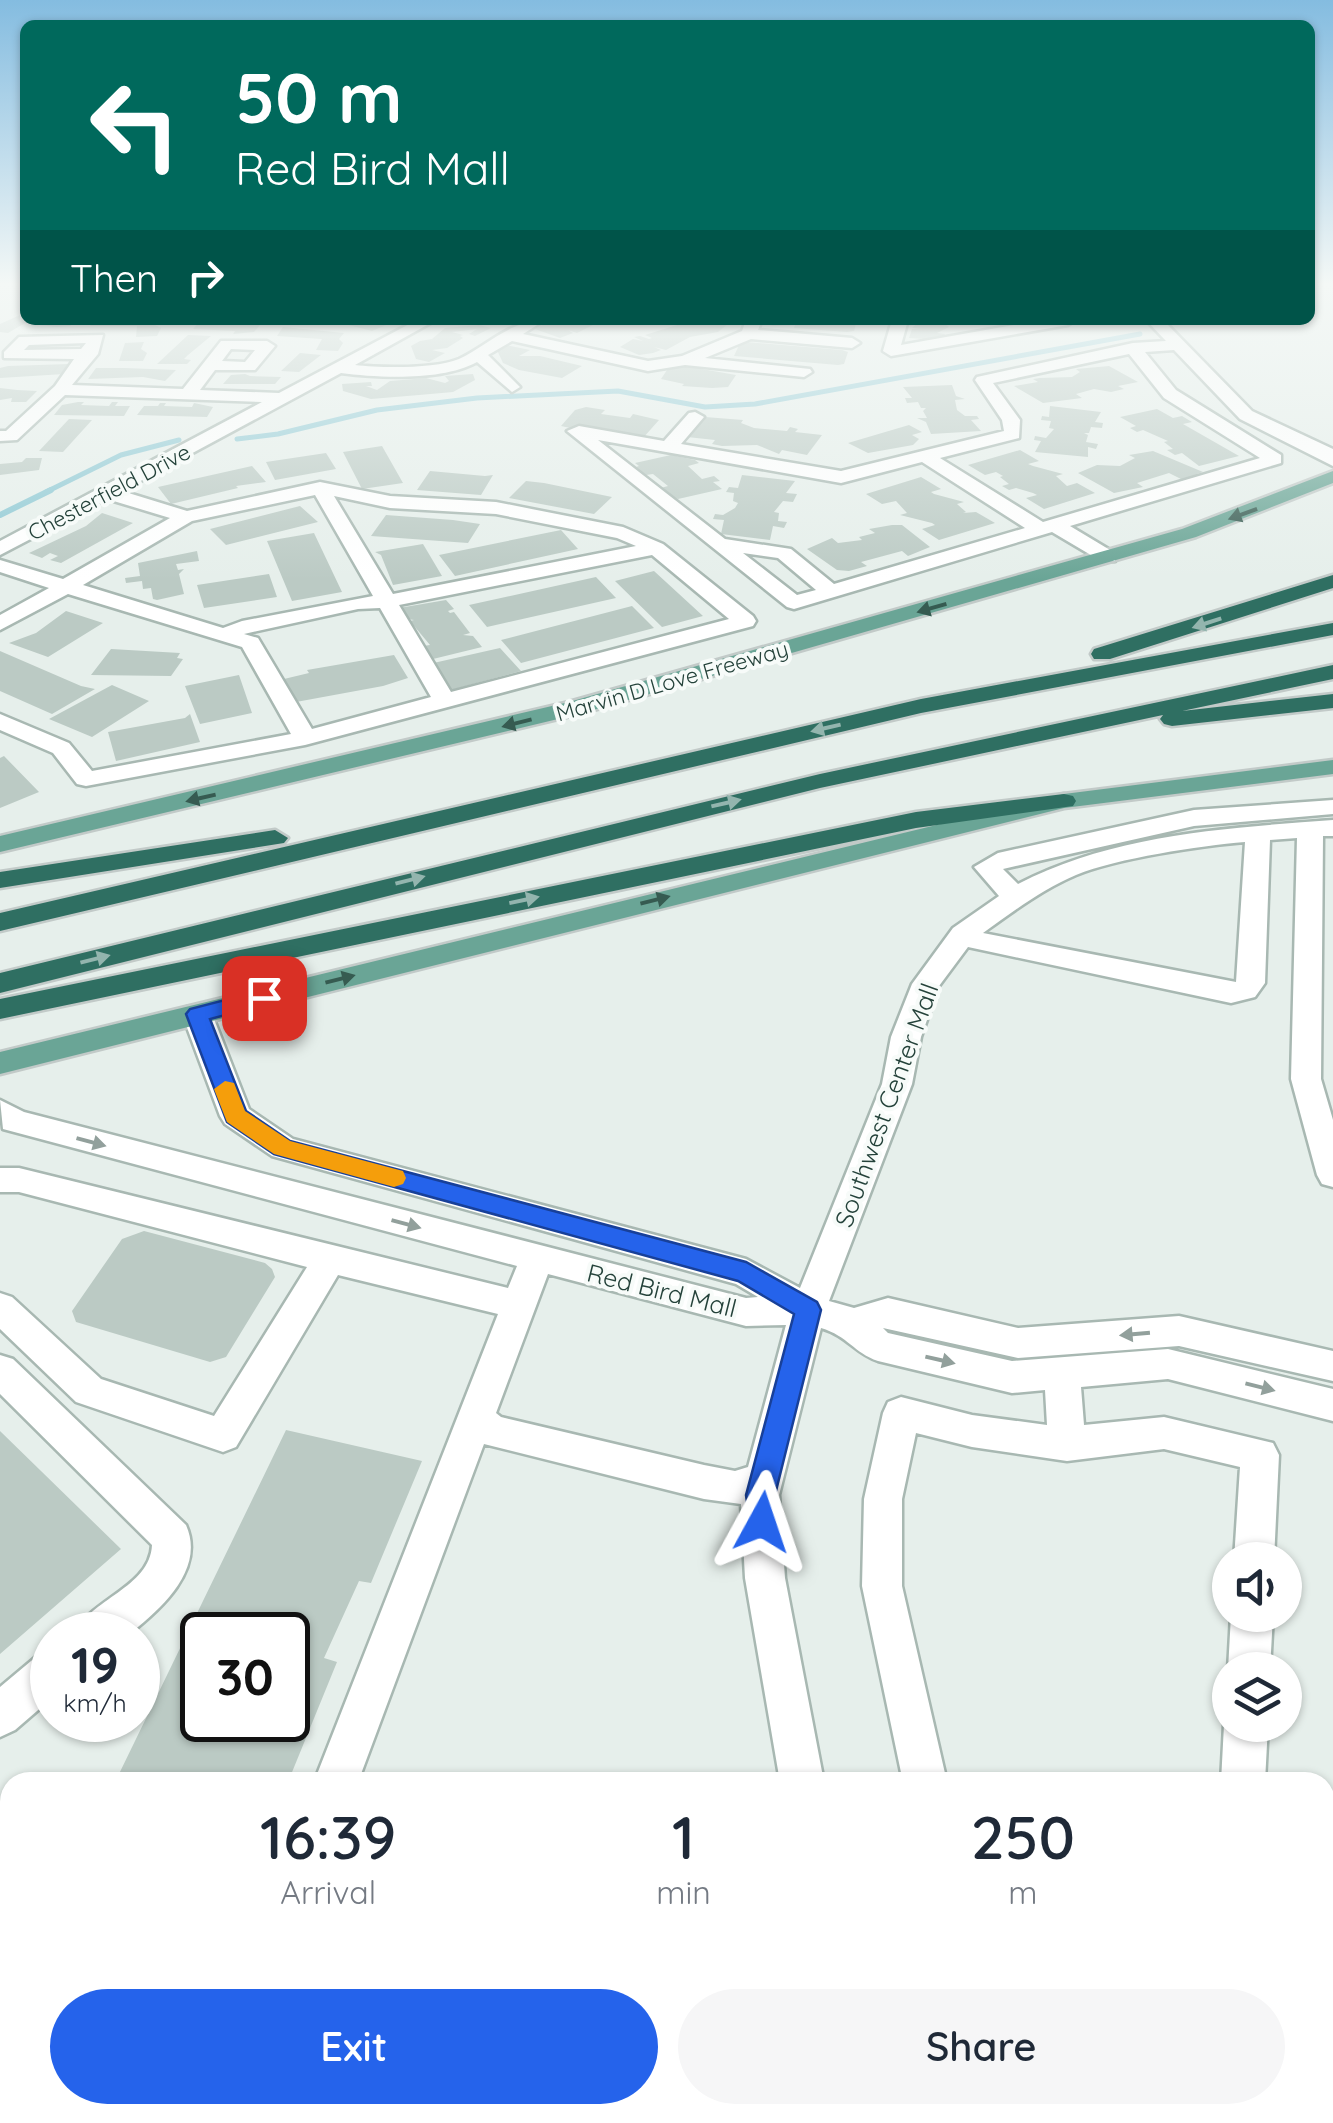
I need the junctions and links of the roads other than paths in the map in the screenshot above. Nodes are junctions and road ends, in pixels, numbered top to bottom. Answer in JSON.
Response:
{"nodes":[{"id":1,"x":68,"y":381,"type":"edge"},
{"id":2,"x":197,"y":381,"type":"edge"},
{"id":3,"x":315,"y":381,"type":"edge"},
{"id":4,"x":506,"y":381,"type":"edge"},
{"id":5,"x":984,"y":381,"type":"edge"},
{"id":6,"x":1160,"y":381,"type":"edge"},
{"id":7,"x":1215,"y":381,"type":"edge"},
{"id":8,"x":512,"y":387,"type":"dead end"},
{"id":9,"x":61,"y":390,"type":"junction"},
{"id":10,"x":188,"y":394,"type":"junction"},
{"id":11,"x":286,"y":398,"type":"junction"},
{"id":12,"x":1233,"y":399,"type":"junction"},
{"id":13,"x":0,"y":414,"type":"edge"},
{"id":14,"x":31,"y":416,"type":"junction"},
{"id":15,"x":694,"y":417,"type":"dead end"},
{"id":16,"x":0,"y":436,"type":"edge"},
{"id":17,"x":1333,"y":442,"type":"edge"},
{"id":18,"x":668,"y":447,"type":"junction"},
{"id":19,"x":924,"y":456,"type":"junction"},
{"id":20,"x":1333,"y":461,"type":"edge"},
{"id":21,"x":1333,"y":477,"type":"edge"},
{"id":22,"x":320,"y":488,"type":"junction"},
{"id":23,"x":107,"y":492,"type":"junction"},
{"id":24,"x":186,"y":517,"type":"junction"},
{"id":25,"x":1040,"y":529,"type":"junction"},
{"id":26,"x":720,"y":544,"type":"junction"},
{"id":27,"x":656,"y":548,"type":"junction"},
{"id":28,"x":0,"y":549,"type":"edge"},
{"id":29,"x":1108,"y":557,"type":"junction"},
{"id":30,"x":1080,"y":565,"type":"junction"},
{"id":31,"x":0,"y":566,"type":"edge"},
{"id":32,"x":1333,"y":581,"type":"edge"},
{"id":33,"x":66,"y":587,"type":"junction"},
{"id":34,"x":831,"y":592,"type":"junction"},
{"id":35,"x":384,"y":602,"type":"junction"},
{"id":36,"x":0,"y":624,"type":"edge"},
{"id":37,"x":1333,"y":629,"type":"edge"},
{"id":38,"x":226,"y":636,"type":"junction"},
{"id":39,"x":1333,"y":672,"type":"edge"},
{"id":40,"x":445,"y":701,"type":"junction"},
{"id":41,"x":1333,"y":701,"type":"edge"},
{"id":42,"x":921,"y":706,"type":"junction"},
{"id":43,"x":1,"y":722,"type":"edge"},
{"id":44,"x":1072,"y":724,"type":"junction"},
{"id":45,"x":304,"y":738,"type":"junction"},
{"id":46,"x":1333,"y":766,"type":"edge"},
{"id":47,"x":1064,"y":801,"type":"junction"},
{"id":48,"x":437,"y":818,"type":"junction"},
{"id":49,"x":1325,"y":821,"type":"edge"},
{"id":50,"x":1258,"y":832,"type":"junction"},
{"id":51,"x":0,"y":844,"type":"edge"},
{"id":52,"x":0,"y":880,"type":"edge"},
{"id":53,"x":1015,"y":897,"type":"junction"},
{"id":54,"x":0,"y":922,"type":"edge"},
{"id":55,"x":961,"y":937,"type":"junction"},
{"id":56,"x":0,"y":982,"type":"edge"},
{"id":57,"x":0,"y":1009,"type":"edge"},
{"id":58,"x":198,"y":1014,"type":"junction"},
{"id":59,"x":0,"y":1063,"type":"edge"},
{"id":60,"x":0,"y":1111,"type":"edge"},
{"id":61,"x":1333,"y":1175,"type":"edge"},
{"id":62,"x":0,"y":1180,"type":"edge"},
{"id":63,"x":330,"y":1258,"type":"junction"},
{"id":64,"x":537,"y":1258,"type":"junction"},
{"id":65,"x":519,"y":1305,"type":"junction"},
{"id":66,"x":0,"y":1307,"type":"edge"},
{"id":67,"x":808,"y":1310,"type":"junction"},
{"id":68,"x":854,"y":1322,"type":"junction"},
{"id":69,"x":1333,"y":1366,"type":"edge"},
{"id":70,"x":0,"y":1370,"type":"edge"},
{"id":71,"x":1062,"y":1374,"type":"junction"},
{"id":72,"x":1333,"y":1405,"type":"edge"},
{"id":73,"x":476,"y":1417,"type":"junction"},
{"id":74,"x":1066,"y":1444,"type":"junction"},
{"id":75,"x":764,"y":1480,"type":"junction"},
{"id":76,"x":1255,"y":1542,"type":"edge"},
{"id":77,"x":123,"y":1612,"type":"edge"},
{"id":78,"x":30,"y":1690,"type":"edge"},
{"id":79,"x":0,"y":1715,"type":"edge"},
{"id":80,"x":1245,"y":1742,"type":"edge"},
{"id":81,"x":340,"y":1772,"type":"edge"},
{"id":82,"x":800,"y":1772,"type":"edge"},
{"id":83,"x":922,"y":1772,"type":"edge"},
{"id":84,"x":1244,"y":1772,"type":"edge"}],
"edges":[{"from":1,"to":9,"type":"street"},
{"from":2,"to":10,"type":"street"},
{"from":3,"to":11,"type":"street","name":"Chesterfield Drive"},
{"from":4,"to":8,"type":"street"},
{"from":5,"to":19,"type":"street"},
{"from":6,"to":25,"type":"street"},
{"from":7,"to":12,"type":"street"},
{"from":9,"to":10,"type":"street"},
{"from":9,"to":14,"type":"street"},
{"from":10,"to":11,"type":"street"},
{"from":11,"to":23,"type":"street","name":"Chesterfield Drive"},
{"from":12,"to":17,"type":"street"},
{"from":12,"to":20,"type":"street"},
{"from":13,"to":14,"type":"street"},
{"from":14,"to":16,"type":"street"},
{"from":15,"to":18,"type":"street"},
{"from":18,"to":19,"type":"street"},
{"from":18,"to":26,"type":"street"},
{"from":19,"to":25,"type":"street"},
{"from":21,"to":29,"type":"main road","name":"Marvin D Love Freeway","one_way":true},
{"from":22,"to":24,"type":"street"},
{"from":22,"to":27,"type":"street"},
{"from":22,"to":35,"type":"street"},
{"from":23,"to":24,"type":"street"},
{"from":23,"to":28,"type":"street","name":"Chesterfield Drive"},
{"from":24,"to":33,"type":"street"},
{"from":25,"to":29,"type":"street"},
{"from":25,"to":30,"type":"street"},
{"from":25,"to":34,"type":"street"},
{"from":26,"to":34,"type":"street"},
{"from":26,"to":34,"type":"street"},
{"from":27,"to":35,"type":"street"},
{"from":27,"to":40,"type":"street"},
{"from":29,"to":30,"type":"main road","name":"Marvin D Love Freeway"},
{"from":30,"to":51,"type":"main road","name":"Marvin D Love Freeway","one_way":true},
{"from":31,"to":33,"type":"street"},
{"from":32,"to":42,"type":"highway","one_way":true},
{"from":33,"to":36,"type":"street"},
{"from":33,"to":38,"type":"street"},
{"from":35,"to":38,"type":"street"},
{"from":35,"to":40,"type":"street"},
{"from":37,"to":42,"type":"highway"},
{"from":38,"to":45,"type":"street"},
{"from":39,"to":44,"type":"highway"},
{"from":40,"to":45,"type":"street"},
{"from":41,"to":44,"type":"highway"},
{"from":42,"to":48,"type":"highway","one_way":true},
{"from":43,"to":45,"type":"street"},
{"from":56,"to":44,"type":"highway","one_way":true},
{"from":46,"to":47,"type":"main road"},
{"from":57,"to":47,"type":"highway","one_way":true},
{"from":58,"to":47,"type":"main road","one_way":true},
{"from":48,"to":52,"type":"highway"},
{"from":48,"to":54,"type":"highway"},
{"from":49,"to":50,"type":"street","name":"Southwest Center Mall"},
{"from":49,"to":53,"type":"street"},
{"from":49,"to":61,"type":"street"},
{"from":50,"to":53,"type":"street","name":"Southwest Center Mall"},
{"from":50,"to":55,"type":"street"},
{"from":53,"to":55,"type":"street","name":"Southwest Center Mall"},
{"from":55,"to":67,"type":"street","name":"Southwest Center Mall"},
{"from":58,"to":59,"type":"main road"},
{"from":58,"to":67,"type":"street","name":"Red Bird Mall"},
{"from":60,"to":64,"type":"street","name":"Red Bird Mall","one_way":true},
{"from":62,"to":63,"type":"street"},
{"from":63,"to":65,"type":"street"},
{"from":63,"to":66,"type":"street"},
{"from":64,"to":65,"type":"street"},
{"from":64,"to":67,"type":"street","name":"Red Bird Mall"},
{"from":65,"to":73,"type":"street"},
{"from":67,"to":68,"type":"street"},
{"from":67,"to":75,"type":"street","name":"Southwest Center Mall"},
{"from":69,"to":68,"type":"street","one_way":true},
{"from":68,"to":71,"type":"street","one_way":true},
{"from":70,"to":77,"type":"street"},
{"from":71,"to":72,"type":"street","one_way":true},
{"from":71,"to":74,"type":"street"},
{"from":73,"to":75,"type":"street"},
{"from":73,"to":81,"type":"street"},
{"from":74,"to":76,"type":"street"},
{"from":74,"to":83,"type":"street"},
{"from":75,"to":82,"type":"street","name":"Southwest Center Mall"},
{"from":78,"to":79,"type":"street"},
{"from":80,"to":84,"type":"street"}]}
